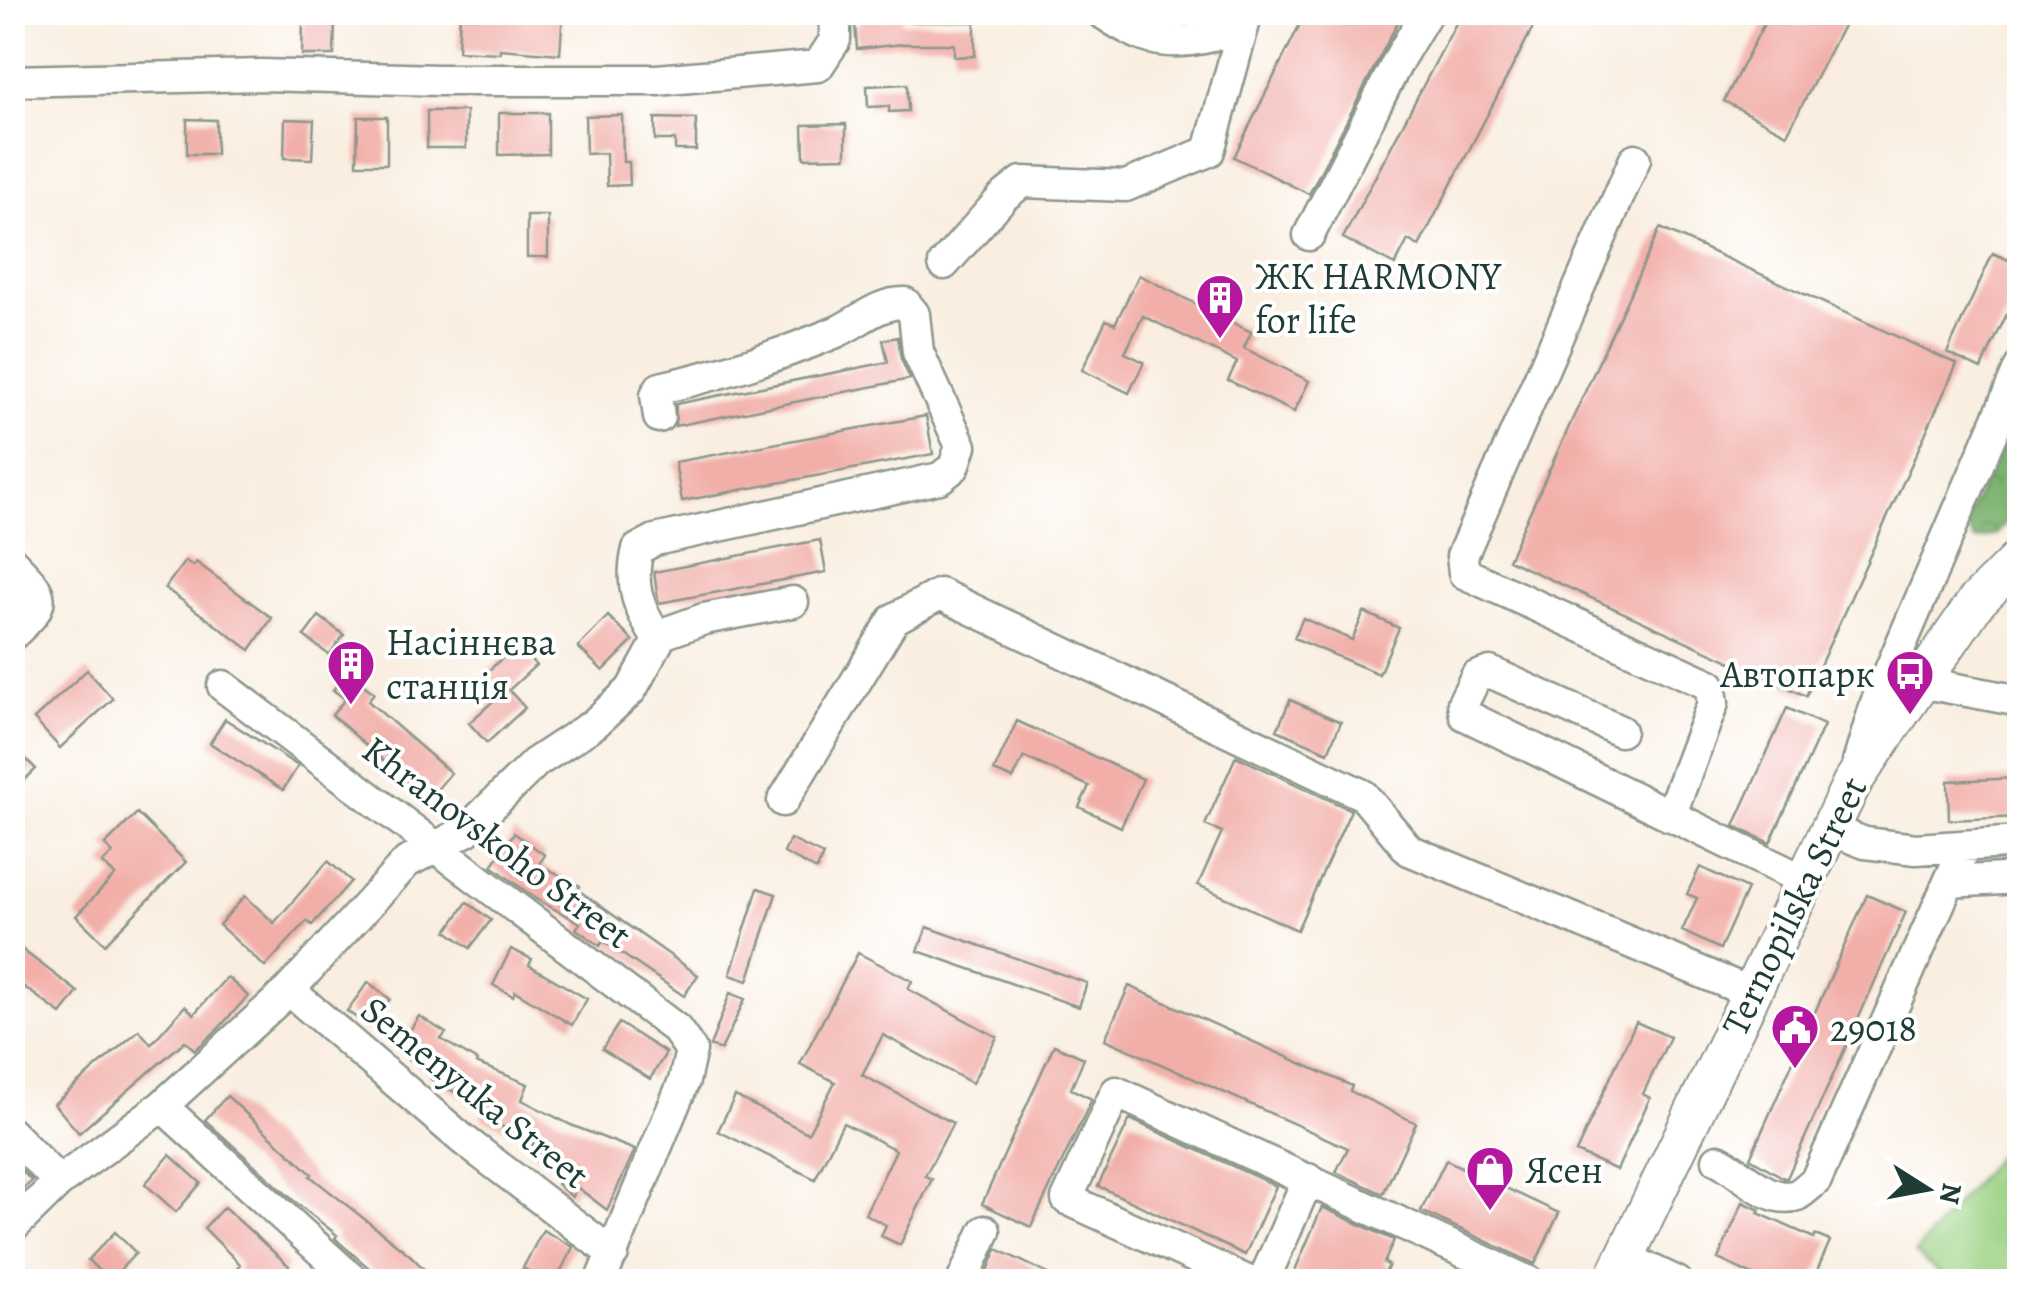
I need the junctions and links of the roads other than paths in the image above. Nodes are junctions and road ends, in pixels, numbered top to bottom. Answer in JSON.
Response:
{"nodes":[{"id":1,"x":835,"y":12,"type":"edge"},
{"id":2,"x":1101,"y":12,"type":"edge"},
{"id":3,"x":1427,"y":12,"type":"edge"},
{"id":4,"x":1247,"y":16,"type":"edge"},
{"id":5,"x":12,"y":81,"type":"edge"},
{"id":6,"x":1635,"y":159,"type":"dead end"},
{"id":7,"x":1309,"y":235,"type":"dead end"},
{"id":8,"x":944,"y":264,"type":"dead end"},
{"id":9,"x":2020,"y":368,"type":"edge"},
{"id":10,"x":659,"y":417,"type":"dead end"},
{"id":11,"x":2020,"y":558,"type":"edge"},
{"id":12,"x":12,"y":562,"type":"edge"},
{"id":13,"x":792,"y":602,"type":"dead end"},
{"id":14,"x":12,"y":636,"type":"edge"},
{"id":15,"x":658,"y":638,"type":"junction"},
{"id":16,"x":1920,"y":682,"type":"junction"},
{"id":17,"x":223,"y":686,"type":"dead end"},
{"id":18,"x":2020,"y":701,"type":"edge"},
{"id":19,"x":1620,"y":730,"type":"dead end"},
{"id":20,"x":1852,"y":783,"type":"junction"},
{"id":21,"x":783,"y":801,"type":"dead end"},
{"id":22,"x":1670,"y":816,"type":"junction"},
{"id":23,"x":1829,"y":828,"type":"junction"},
{"id":24,"x":2020,"y":842,"type":"edge"},
{"id":25,"x":437,"y":846,"type":"junction"},
{"id":26,"x":1966,"y":846,"type":"junction"},
{"id":27,"x":2020,"y":878,"type":"edge"},
{"id":28,"x":1803,"y":880,"type":"junction"},
{"id":29,"x":1949,"y":882,"type":"junction"},
{"id":30,"x":289,"y":990,"type":"junction"},
{"id":31,"x":1749,"y":992,"type":"junction"},
{"id":32,"x":162,"y":1106,"type":"junction"},
{"id":33,"x":12,"y":1134,"type":"edge"},
{"id":34,"x":1718,"y":1160,"type":"dead end"},
{"id":35,"x":1308,"y":1180,"type":"junction"},
{"id":36,"x":59,"y":1182,"type":"junction"},
{"id":37,"x":12,"y":1228,"type":"edge"},
{"id":38,"x":985,"y":1230,"type":"dead end"},
{"id":39,"x":606,"y":1268,"type":"edge"},
{"id":40,"x":1618,"y":1269,"type":"edge"},
{"id":41,"x":355,"y":1282,"type":"edge"},
{"id":42,"x":962,"y":1282,"type":"edge"},
{"id":43,"x":1248,"y":1282,"type":"edge"},
{"id":44,"x":1263,"y":1282,"type":"edge"},
{"id":45,"x":1529,"y":1282,"type":"edge"},
{"id":46,"x":1677,"y":1282,"type":"edge"}],
"edges":[{"from":1,"to":5,"type":"street"},
{"from":2,"to":4,"type":"street"},
{"from":3,"to":7,"type":"street"},
{"from":4,"to":8,"type":"street"},
{"from":6,"to":22,"type":"street"},
{"from":9,"to":20,"type":"street"},
{"from":10,"to":15,"type":"street"},
{"from":11,"to":16,"type":"main road","name":"Ternopilska Street"},
{"from":12,"to":14,"type":"street"},
{"from":13,"to":15,"type":"street"},
{"from":15,"to":25,"type":"street"},
{"from":16,"to":18,"type":"street"},
{"from":16,"to":20,"type":"main road","name":"Ternopilska Street"},
{"from":17,"to":25,"type":"street","name":"Khranovskoho Street"},
{"from":19,"to":22,"type":"street"},
{"from":20,"to":23,"type":"main road","name":"Ternopilska Street"},
{"from":21,"to":31,"type":"street"},
{"from":22,"to":28,"type":"street"},
{"from":23,"to":26,"type":"street"},
{"from":23,"to":28,"type":"main road","name":"Ternopilska Street"},
{"from":24,"to":26,"type":"street"},
{"from":25,"to":30,"type":"street"},
{"from":25,"to":39,"type":"street","name":"Khranovskoho Street"},
{"from":26,"to":29,"type":"street"},
{"from":27,"to":29,"type":"street"},
{"from":28,"to":31,"type":"main road","name":"Ternopilska Street"},
{"from":29,"to":34,"type":"street"},
{"from":30,"to":32,"type":"street"},
{"from":30,"to":39,"type":"street","name":"Semenyuka Street"},
{"from":31,"to":40,"type":"main road","name":"Ternopilska Street"},
{"from":32,"to":36,"type":"street"},
{"from":32,"to":41,"type":"street"},
{"from":33,"to":36,"type":"street"},
{"from":35,"to":43,"type":"street"},
{"from":35,"to":44,"type":"street"},
{"from":35,"to":45,"type":"street"},
{"from":36,"to":37,"type":"street"},
{"from":38,"to":42,"type":"street"},
{"from":40,"to":46,"type":"street"}]}
